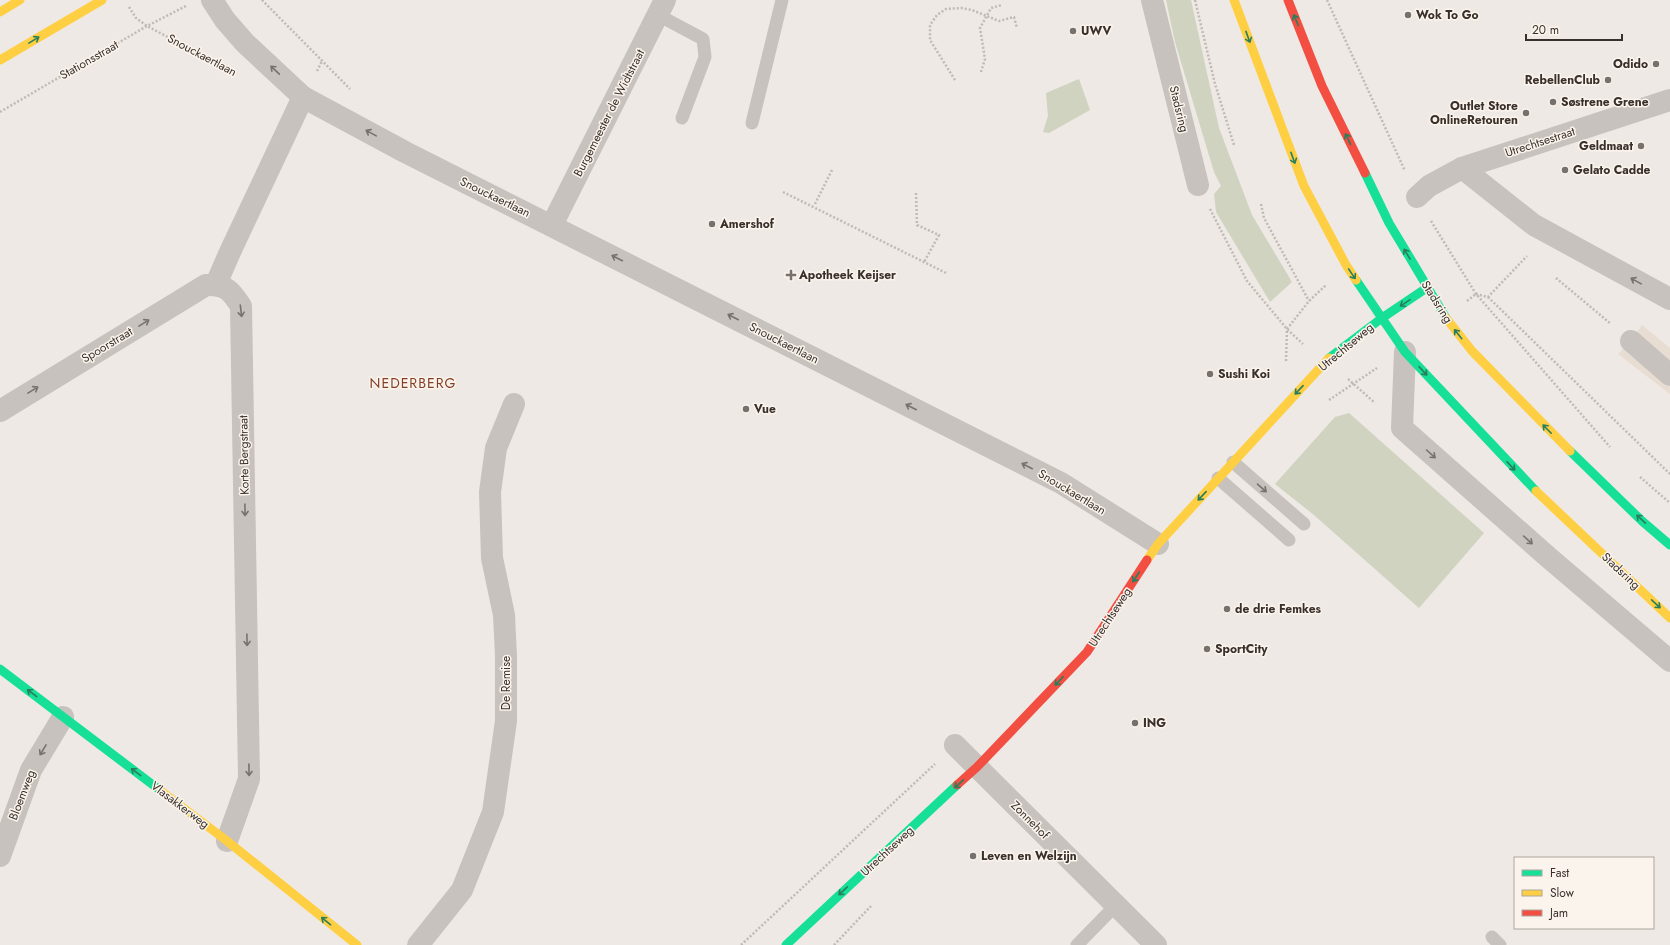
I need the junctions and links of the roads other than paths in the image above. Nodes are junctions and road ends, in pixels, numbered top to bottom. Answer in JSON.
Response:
{"nodes":[{"id":1,"x":20,"y":0,"type":"edge"},
{"id":2,"x":102,"y":0,"type":"edge"},
{"id":3,"x":782,"y":0,"type":"edge"},
{"id":4,"x":1152,"y":0,"type":"edge"},
{"id":5,"x":1234,"y":0,"type":"edge"},
{"id":6,"x":1288,"y":0,"type":"edge"},
{"id":7,"x":202,"y":2,"type":"edge"},
{"id":8,"x":662,"y":7,"type":"edge"},
{"id":9,"x":0,"y":12,"type":"edge"},
{"id":10,"x":0,"y":60,"type":"edge"},
{"id":11,"x":303,"y":96,"type":"junction"},
{"id":12,"x":1670,"y":100,"type":"edge"},
{"id":13,"x":682,"y":118,"type":"dead end"},
{"id":14,"x":752,"y":123,"type":"dead end"},
{"id":15,"x":1462,"y":168,"type":"junction"},
{"id":16,"x":1198,"y":185,"type":"road end"},
{"id":17,"x":1417,"y":197,"type":"road end"},
{"id":18,"x":552,"y":225,"type":"junction"},
{"id":19,"x":216,"y":284,"type":"junction"},
{"id":20,"x":1428,"y":287,"type":"junction"},
{"id":21,"x":1670,"y":299,"type":"edge"},
{"id":22,"x":1382,"y":318,"type":"junction"},
{"id":23,"x":1631,"y":341,"type":"road end"},
{"id":24,"x":1405,"y":352,"type":"junction"},
{"id":25,"x":1670,"y":375,"type":"edge"},
{"id":26,"x":514,"y":404,"type":"dead end"},
{"id":27,"x":0,"y":411,"type":"edge"},
{"id":28,"x":1233,"y":462,"type":"junction"},
{"id":29,"x":1218,"y":478,"type":"junction"},
{"id":30,"x":1304,"y":524,"type":"dead end"},
{"id":31,"x":1289,"y":540,"type":"dead end"},
{"id":32,"x":1158,"y":544,"type":"junction"},
{"id":33,"x":1670,"y":545,"type":"edge"},
{"id":34,"x":1670,"y":618,"type":"edge"},
{"id":35,"x":1670,"y":661,"type":"edge"},
{"id":36,"x":0,"y":668,"type":"edge"},
{"id":37,"x":63,"y":716,"type":"junction"},
{"id":38,"x":955,"y":745,"type":"dead end"},
{"id":39,"x":977,"y":767,"type":"junction"},
{"id":40,"x":227,"y":842,"type":"junction"},
{"id":41,"x":0,"y":856,"type":"edge"},
{"id":42,"x":1116,"y":905,"type":"junction"},
{"id":43,"x":357,"y":945,"type":"edge"},
{"id":44,"x":418,"y":945,"type":"edge"},
{"id":45,"x":786,"y":945,"type":"edge"},
{"id":46,"x":1077,"y":945,"type":"edge"},
{"id":47,"x":1156,"y":945,"type":"edge"}],
"edges":[{"from":1,"to":9,"type":"main road"},
{"from":10,"to":2,"type":"main road","one_way":true},
{"from":3,"to":14,"type":"lane"},
{"from":4,"to":16,"type":"street","name":"Stadsring"},
{"from":5,"to":22,"type":"main road","name":"Stadsring","one_way":true},
{"from":20,"to":6,"type":"main road","name":"Stadsring","one_way":true},
{"from":11,"to":7,"type":"street","name":"Snouckaertlaan","one_way":true},
{"from":8,"to":13,"type":"lane"},
{"from":8,"to":18,"type":"street","name":"Burgemeester de Widtstraat"},
{"from":18,"to":11,"type":"street","name":"Snouckaertlaan","one_way":true},
{"from":11,"to":19,"type":"street"},
{"from":12,"to":15,"type":"street","name":"Utrechtsestraat"},
{"from":15,"to":17,"type":"street","name":"Utrechtsestraat"},
{"from":21,"to":15,"type":"street","one_way":true},
{"from":32,"to":18,"type":"street","name":"Snouckaertlaan","one_way":true},
{"from":27,"to":19,"type":"street","name":"Spoorstraat","one_way":true},
{"from":19,"to":40,"type":"street","name":"Korte Bergstraat","one_way":true},
{"from":20,"to":22,"type":"main road","name":"Utrechtseweg","one_way":true},
{"from":33,"to":20,"type":"main road","name":"Stadsring","one_way":true},
{"from":22,"to":24,"type":"main road","name":"Stadsring"},
{"from":22,"to":28,"type":"main road","name":"Utrechtseweg","one_way":true},
{"from":23,"to":25,"type":"street"},
{"from":24,"to":34,"type":"main road","name":"Stadsring","one_way":true},
{"from":24,"to":35,"type":"street","one_way":true},
{"from":26,"to":44,"type":"street","name":"De Remise"},
{"from":28,"to":29,"type":"main road","name":"Utrechtseweg"},
{"from":28,"to":30,"type":"lane","one_way":true},
{"from":29,"to":31,"type":"lane"},
{"from":29,"to":32,"type":"main road","name":"Utrechtseweg","one_way":true},
{"from":32,"to":39,"type":"main road","name":"Utrechtseweg","one_way":true},
{"from":37,"to":36,"type":"main road","name":"Vlasakkerweg","one_way":true},
{"from":40,"to":37,"type":"main road","name":"Vlasakkerweg","one_way":true},
{"from":37,"to":41,"type":"street","name":"Bloemweg","one_way":true},
{"from":38,"to":39,"type":"street","name":"Zonnehof"},
{"from":39,"to":42,"type":"street","name":"Zonnehof"},
{"from":39,"to":45,"type":"main road","name":"Utrechtseweg","one_way":true},
{"from":43,"to":40,"type":"main road","name":"Vlasakkerweg","one_way":true},
{"from":42,"to":46,"type":"lane"},
{"from":42,"to":47,"type":"street","name":"Zonnehof"}]}
